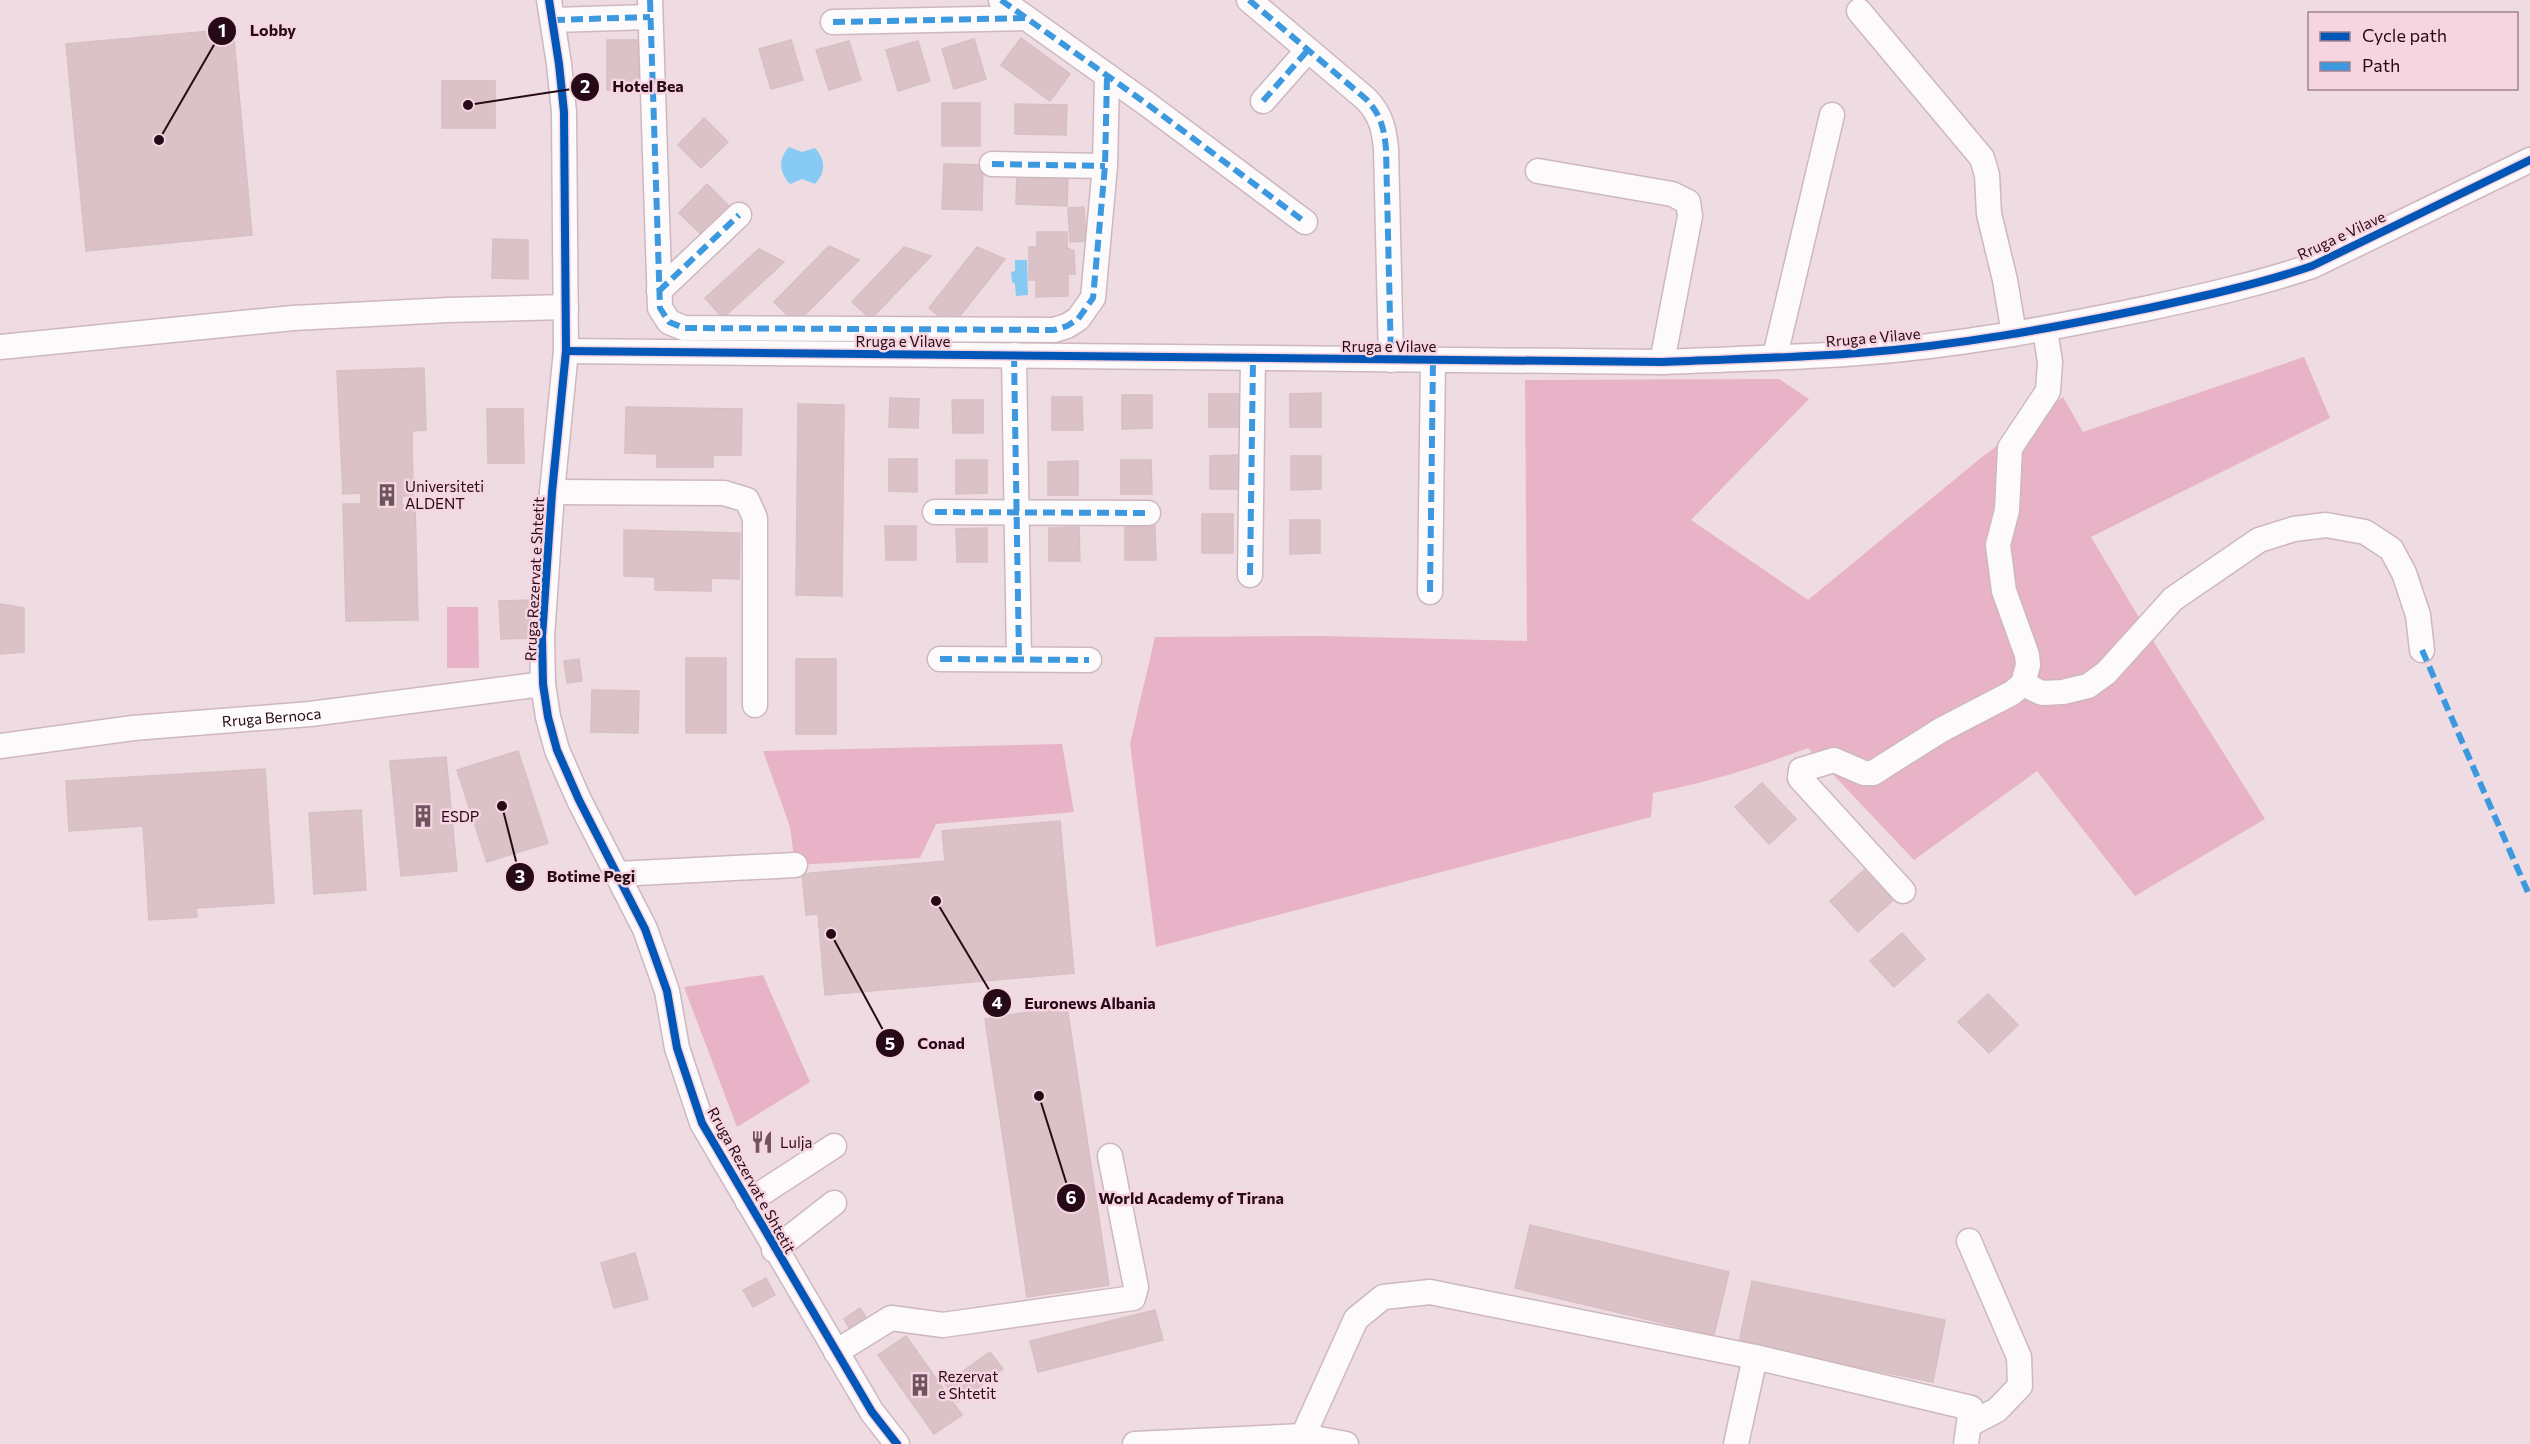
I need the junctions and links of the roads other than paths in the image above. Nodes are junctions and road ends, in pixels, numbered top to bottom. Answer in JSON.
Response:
{"nodes":[{"id":1,"x":1001,"y":0,"type":"edge"},
{"id":2,"x":1249,"y":0,"type":"edge"},
{"id":3,"x":650,"y":8,"type":"edge"},
{"id":4,"x":551,"y":10,"type":"edge"},
{"id":5,"x":1859,"y":10,"type":"dead end"},
{"id":6,"x":1026,"y":18,"type":"junction"},
{"id":7,"x":833,"y":22,"type":"dead end"},
{"id":8,"x":1308,"y":51,"type":"junction"},
{"id":9,"x":1107,"y":77,"type":"junction"},
{"id":10,"x":1263,"y":101,"type":"dead end"},
{"id":11,"x":1832,"y":115,"type":"dead end"},
{"id":12,"x":2530,"y":160,"type":"edge"},
{"id":13,"x":992,"y":164,"type":"dead end"},
{"id":14,"x":1105,"y":166,"type":"junction"},
{"id":15,"x":1538,"y":171,"type":"dead end"},
{"id":16,"x":739,"y":216,"type":"dead end"},
{"id":17,"x":1305,"y":222,"type":"dead end"},
{"id":18,"x":659,"y":291,"type":"junction"},
{"id":19,"x":566,"y":307,"type":"junction"},
{"id":20,"x":1078,"y":319,"type":"junction"},
{"id":21,"x":2045,"y":330,"type":"junction"},
{"id":22,"x":2014,"y":334,"type":"junction"},
{"id":23,"x":0,"y":346,"type":"edge"},
{"id":24,"x":566,"y":351,"type":"junction"},
{"id":25,"x":1014,"y":355,"type":"junction"},
{"id":26,"x":1774,"y":356,"type":"junction"},
{"id":27,"x":1084,"y":357,"type":"junction"},
{"id":28,"x":1253,"y":358,"type":"junction"},
{"id":29,"x":1391,"y":360,"type":"junction"},
{"id":30,"x":1433,"y":360,"type":"junction"},
{"id":31,"x":1662,"y":362,"type":"junction"},
{"id":32,"x":552,"y":492,"type":"junction"},
{"id":33,"x":934,"y":512,"type":"dead end"},
{"id":34,"x":1018,"y":513,"type":"junction"},
{"id":35,"x":1148,"y":513,"type":"dead end"},
{"id":36,"x":1250,"y":574,"type":"dead end"},
{"id":37,"x":1430,"y":592,"type":"dead end"},
{"id":38,"x":2421,"y":650,"type":"dead end"},
{"id":39,"x":940,"y":659,"type":"dead end"},
{"id":40,"x":1019,"y":659,"type":"junction"},
{"id":41,"x":1089,"y":660,"type":"dead end"},
{"id":42,"x":543,"y":684,"type":"junction"},
{"id":43,"x":2023,"y":684,"type":"junction"},
{"id":44,"x":756,"y":705,"type":"dead end"},
{"id":45,"x":0,"y":746,"type":"edge"},
{"id":46,"x":795,"y":865,"type":"dead end"},
{"id":47,"x":617,"y":874,"type":"junction"},
{"id":48,"x":1903,"y":891,"type":"dead end"},
{"id":49,"x":834,"y":1146,"type":"dead end"},
{"id":50,"x":1110,"y":1156,"type":"dead end"},
{"id":51,"x":748,"y":1202,"type":"junction"},
{"id":52,"x":834,"y":1203,"type":"dead end"},
{"id":53,"x":1969,"y":1241,"type":"dead end"},
{"id":54,"x":774,"y":1250,"type":"junction"},
{"id":55,"x":836,"y":1352,"type":"junction"},
{"id":56,"x":1755,"y":1357,"type":"junction"},
{"id":57,"x":1968,"y":1434,"type":"edge"},
{"id":58,"x":1303,"y":1436,"type":"junction"},
{"id":59,"x":897,"y":1444,"type":"edge"},
{"id":60,"x":1135,"y":1444,"type":"edge"},
{"id":61,"x":1346,"y":1444,"type":"edge"},
{"id":62,"x":1736,"y":1444,"type":"edge"}],
"edges":[{"from":1,"to":6,"type":"street"},
{"from":2,"to":8,"type":"street"},
{"from":3,"to":4,"type":"street"},
{"from":3,"to":18,"type":"street"},
{"from":4,"to":19,"type":"street"},
{"from":5,"to":22,"type":"street"},
{"from":6,"to":7,"type":"street"},
{"from":6,"to":9,"type":"street"},
{"from":8,"to":10,"type":"street"},
{"from":8,"to":29,"type":"street"},
{"from":9,"to":14,"type":"street"},
{"from":9,"to":17,"type":"street"},
{"from":11,"to":26,"type":"street"},
{"from":12,"to":21,"type":"street","name":"Rruga e Vilave"},
{"from":13,"to":14,"type":"street"},
{"from":14,"to":20,"type":"street"},
{"from":15,"to":31,"type":"street"},
{"from":16,"to":18,"type":"street"},
{"from":18,"to":20,"type":"street"},
{"from":19,"to":23,"type":"street"},
{"from":19,"to":24,"type":"street"},
{"from":20,"to":27,"type":"street"},
{"from":21,"to":22,"type":"street","name":"Rruga e Vilave"},
{"from":21,"to":43,"type":"street"},
{"from":22,"to":26,"type":"street","name":"Rruga e Vilave"},
{"from":24,"to":25,"type":"street","name":"Rruga e Vilave"},
{"from":24,"to":32,"type":"street","name":"Rruga Rezervat e Shtetit"},
{"from":25,"to":27,"type":"street","name":"Rruga e Vilave"},
{"from":25,"to":34,"type":"street"},
{"from":26,"to":31,"type":"street","name":"Rruga e Vilave"},
{"from":27,"to":28,"type":"street","name":"Rruga e Vilave"},
{"from":28,"to":29,"type":"street","name":"Rruga e Vilave"},
{"from":28,"to":36,"type":"street"},
{"from":29,"to":30,"type":"street","name":"Rruga e Vilave"},
{"from":30,"to":31,"type":"street","name":"Rruga e Vilave"},
{"from":30,"to":37,"type":"street"},
{"from":32,"to":42,"type":"street","name":"Rruga Rezervat e Shtetit"},
{"from":32,"to":44,"type":"street"},
{"from":33,"to":34,"type":"street"},
{"from":34,"to":35,"type":"street"},
{"from":34,"to":40,"type":"street"},
{"from":38,"to":43,"type":"street"},
{"from":39,"to":40,"type":"street"},
{"from":40,"to":41,"type":"street"},
{"from":42,"to":45,"type":"street","name":"Rruga Bernoca"},
{"from":42,"to":47,"type":"street","name":"Rruga Rezervat e Shtetit"},
{"from":43,"to":48,"type":"street"},
{"from":46,"to":47,"type":"street"},
{"from":47,"to":51,"type":"street","name":"Rruga Rezervat e Shtetit"},
{"from":49,"to":51,"type":"street"},
{"from":50,"to":55,"type":"street"},
{"from":51,"to":54,"type":"street","name":"Rruga Rezervat e Shtetit"},
{"from":52,"to":54,"type":"street"},
{"from":53,"to":57,"type":"street"},
{"from":54,"to":55,"type":"street","name":"Rruga Rezervat e Shtetit"},
{"from":55,"to":59,"type":"street","name":"Rruga Rezervat e Shtetit"},
{"from":56,"to":57,"type":"street"},
{"from":56,"to":58,"type":"street"},
{"from":56,"to":62,"type":"street"},
{"from":58,"to":60,"type":"street"},
{"from":58,"to":61,"type":"street"}]}
